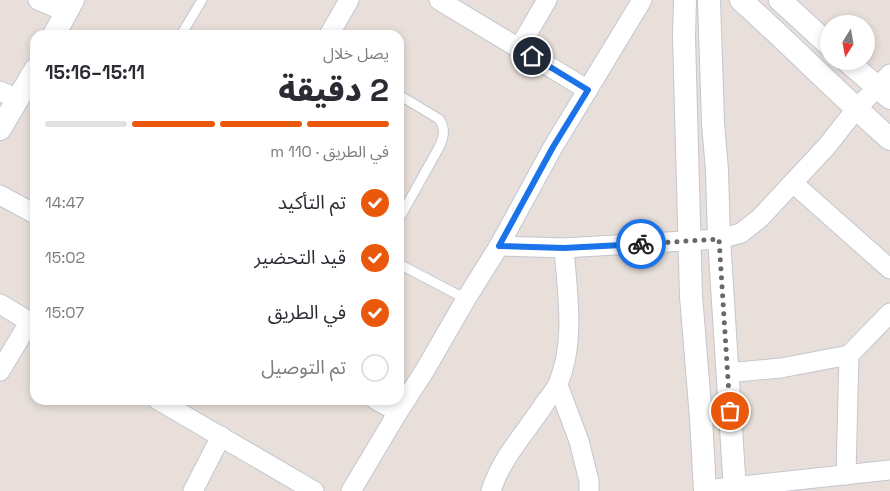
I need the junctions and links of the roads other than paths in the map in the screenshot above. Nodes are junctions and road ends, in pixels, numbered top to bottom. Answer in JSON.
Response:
{"nodes":[{"id":1,"x":38,"y":0,"type":"edge"},
{"id":2,"x":202,"y":0,"type":"edge"},
{"id":3,"x":349,"y":0,"type":"edge"},
{"id":4,"x":440,"y":0,"type":"edge"},
{"id":5,"x":546,"y":0,"type":"edge"},
{"id":6,"x":642,"y":0,"type":"edge"},
{"id":7,"x":685,"y":0,"type":"edge"},
{"id":8,"x":709,"y":0,"type":"edge"},
{"id":9,"x":741,"y":0,"type":"edge"},
{"id":10,"x":787,"y":3,"type":"edge"},
{"id":11,"x":69,"y":6,"type":"edge"},
{"id":12,"x":57,"y":30,"type":"edge"},
{"id":13,"x":184,"y":30,"type":"edge"},
{"id":14,"x":332,"y":30,"type":"edge"},
{"id":15,"x":820,"y":36,"type":"edge"},
{"id":16,"x":520,"y":48,"type":"junction"},
{"id":17,"x":860,"y":70,"type":"edge"},
{"id":18,"x":30,"y":75,"type":"edge"},
{"id":19,"x":886,"y":87,"type":"edge"},
{"id":20,"x":588,"y":90,"type":"junction"},
{"id":21,"x":9,"y":95,"type":"edge"},
{"id":22,"x":404,"y":98,"type":"edge"},
{"id":23,"x":856,"y":109,"type":"junction"},
{"id":24,"x":0,"y":129,"type":"edge"},
{"id":25,"x":890,"y":139,"type":"edge"},
{"id":26,"x":793,"y":183,"type":"junction"},
{"id":27,"x":0,"y":195,"type":"edge"},
{"id":28,"x":404,"y":201,"type":"edge"},
{"id":29,"x":30,"y":211,"type":"edge"},
{"id":30,"x":719,"y":239,"type":"junction"},
{"id":31,"x":690,"y":241,"type":"junction"},
{"id":32,"x":499,"y":246,"type":"junction"},
{"id":33,"x":564,"y":248,"type":"junction"},
{"id":34,"x":404,"y":267,"type":"edge"},
{"id":35,"x":890,"y":269,"type":"edge"},
{"id":36,"x":466,"y":299,"type":"junction"},
{"id":37,"x":0,"y":304,"type":"edge"},
{"id":38,"x":890,"y":313,"type":"edge"},
{"id":39,"x":30,"y":322,"type":"edge"},
{"id":40,"x":30,"y":326,"type":"edge"},
{"id":41,"x":849,"y":355,"type":"junction"},
{"id":42,"x":0,"y":371,"type":"edge"},
{"id":43,"x":727,"y":373,"type":"junction"},
{"id":44,"x":558,"y":385,"type":"junction"},
{"id":45,"x":404,"y":403,"type":"edge"},
{"id":46,"x":167,"y":405,"type":"edge"},
{"id":47,"x":385,"y":405,"type":"edge"},
{"id":48,"x":402,"y":405,"type":"edge"},
{"id":49,"x":398,"y":412,"type":"junction"},
{"id":50,"x":221,"y":436,"type":"junction"},
{"id":51,"x":890,"y":470,"type":"edge"},
{"id":52,"x":846,"y":475,"type":"junction"},
{"id":53,"x":735,"y":489,"type":"edge"},
{"id":54,"x":705,"y":490,"type":"edge"},
{"id":55,"x":193,"y":491,"type":"edge"},
{"id":56,"x":314,"y":491,"type":"edge"},
{"id":57,"x":351,"y":491,"type":"edge"},
{"id":58,"x":491,"y":491,"type":"edge"},
{"id":59,"x":589,"y":491,"type":"edge"}],
"edges":[{"from":1,"to":11,"type":"street"},
{"from":2,"to":13,"type":"lane"},
{"from":3,"to":14,"type":"street"},
{"from":4,"to":16,"type":"street"},
{"from":5,"to":16,"type":"street"},
{"from":6,"to":20,"type":"street"},
{"from":7,"to":31,"type":"street"},
{"from":8,"to":30,"type":"street"},
{"from":9,"to":23,"type":"street"},
{"from":10,"to":15,"type":"street"},
{"from":11,"to":12,"type":"street"},
{"from":16,"to":20,"type":"street"},
{"from":17,"to":19,"type":"street"},
{"from":18,"to":21,"type":"street"},
{"from":19,"to":23,"type":"street"},
{"from":20,"to":32,"type":"street"},
{"from":21,"to":24,"type":"street"},
{"from":22,"to":28,"type":"lane"},
{"from":23,"to":25,"type":"street"},
{"from":23,"to":26,"type":"street"},
{"from":26,"to":30,"type":"street"},
{"from":26,"to":35,"type":"street"},
{"from":27,"to":29,"type":"street"},
{"from":30,"to":31,"type":"street"},
{"from":30,"to":43,"type":"street"},
{"from":31,"to":33,"type":"street"},
{"from":31,"to":54,"type":"street"},
{"from":32,"to":33,"type":"street"},
{"from":32,"to":36,"type":"street"},
{"from":33,"to":44,"type":"street"},
{"from":34,"to":36,"type":"lane"},
{"from":36,"to":45,"type":"street"},
{"from":37,"to":39,"type":"street"},
{"from":38,"to":41,"type":"street"},
{"from":40,"to":42,"type":"street"},
{"from":41,"to":43,"type":"street"},
{"from":41,"to":52,"type":"street"},
{"from":43,"to":53,"type":"street"},
{"from":44,"to":58,"type":"street"},
{"from":44,"to":59,"type":"street"},
{"from":46,"to":50,"type":"street"},
{"from":47,"to":49,"type":"street"},
{"from":48,"to":49,"type":"street"},
{"from":49,"to":57,"type":"street"},
{"from":50,"to":55,"type":"street"},
{"from":50,"to":56,"type":"street"},
{"from":51,"to":52,"type":"street"},
{"from":52,"to":53,"type":"street"},
{"from":53,"to":54,"type":"street"}]}
